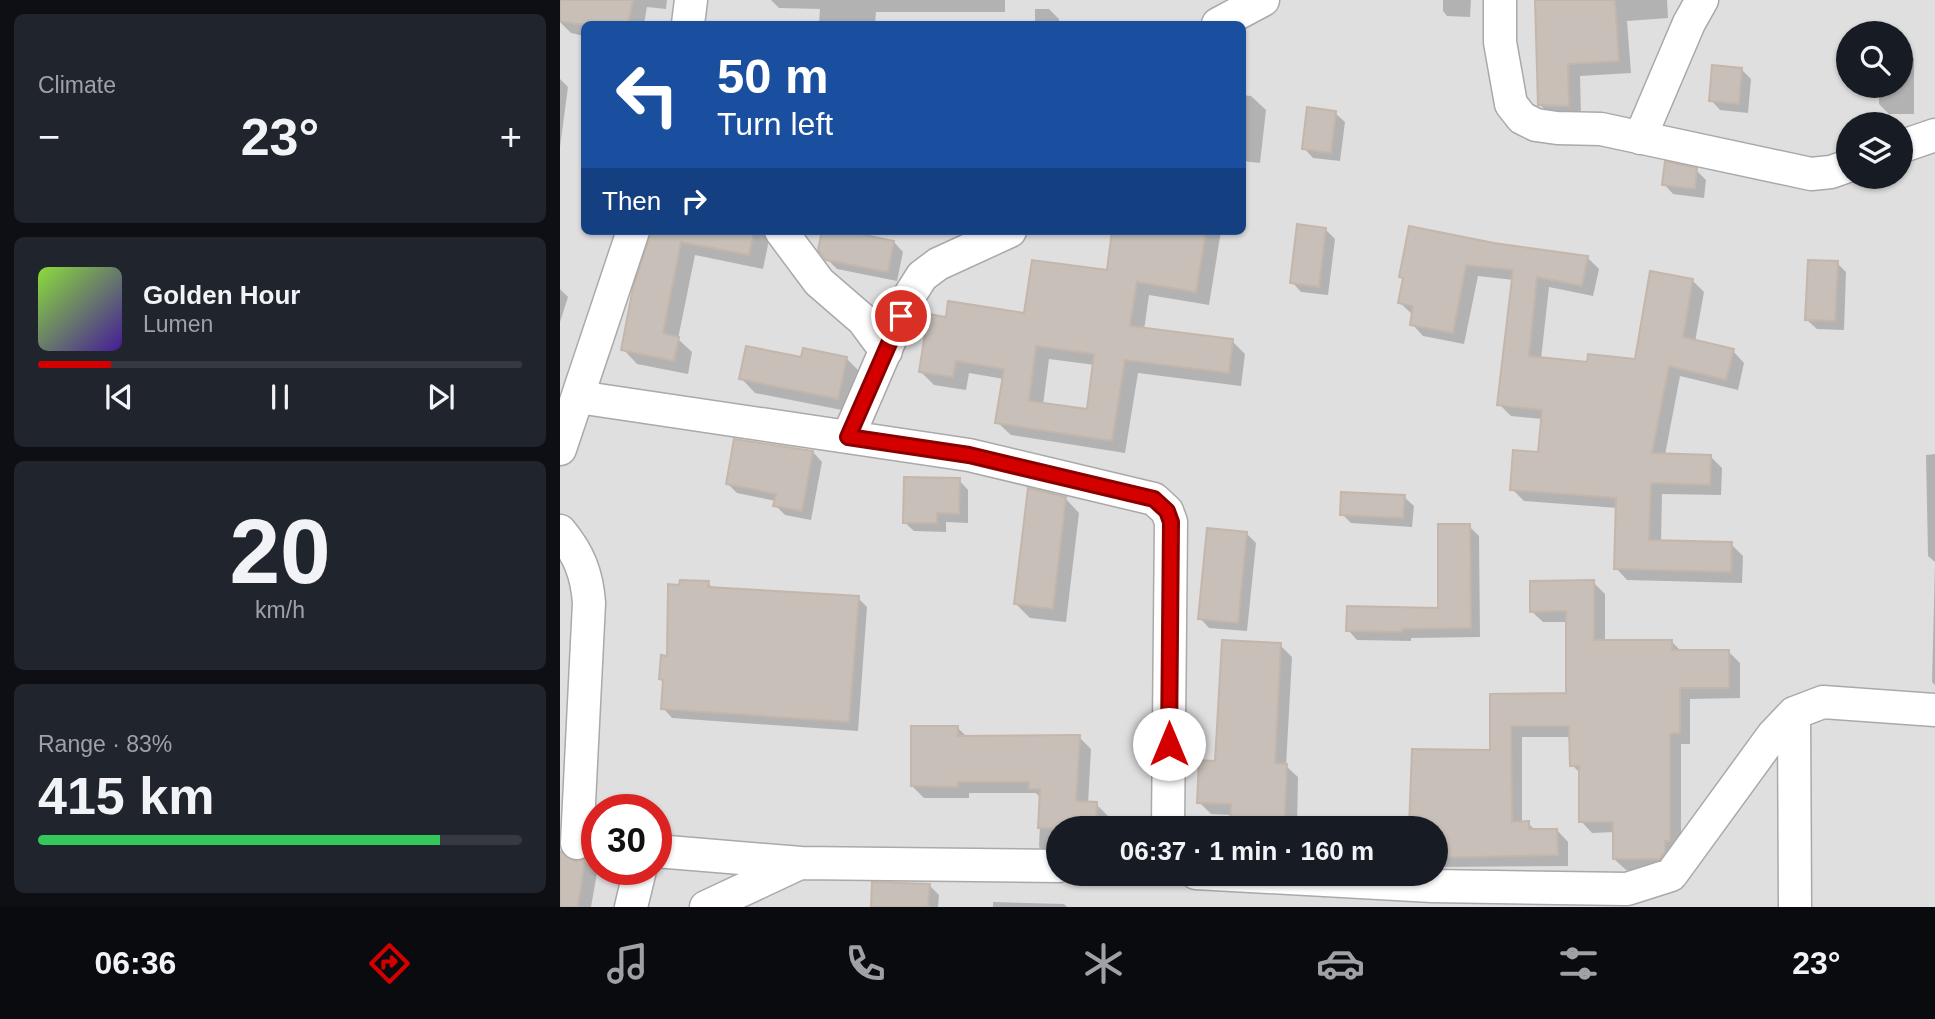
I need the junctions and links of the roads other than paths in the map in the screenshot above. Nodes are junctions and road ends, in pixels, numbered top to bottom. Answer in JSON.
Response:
{"nodes":[{"id":1,"x":691,"y":0,"type":"edge"},
{"id":2,"x":1263,"y":0,"type":"edge"},
{"id":3,"x":1500,"y":0,"type":"edge"},
{"id":4,"x":1702,"y":0,"type":"edge"},
{"id":5,"x":688,"y":21,"type":"edge"},
{"id":6,"x":1224,"y":21,"type":"edge"},
{"id":7,"x":1935,"y":135,"type":"edge"},
{"id":8,"x":1640,"y":138,"type":"junction"},
{"id":9,"x":1913,"y":143,"type":"edge"},
{"id":10,"x":1836,"y":170,"type":"edge"},
{"id":11,"x":632,"y":235,"type":"edge"},
{"id":12,"x":784,"y":235,"type":"edge"},
{"id":13,"x":1001,"y":235,"type":"edge"},
{"id":14,"x":886,"y":351,"type":"junction"},
{"id":15,"x":578,"y":397,"type":"junction"},
{"id":16,"x":848,"y":437,"type":"junction"},
{"id":17,"x":560,"y":449,"type":"edge"},
{"id":18,"x":560,"y":531,"type":"edge"},
{"id":19,"x":1935,"y":710,"type":"edge"},
{"id":20,"x":1794,"y":713,"type":"junction"},
{"id":21,"x":1168,"y":816,"type":"edge"},
{"id":22,"x":578,"y":843,"type":"edge"},
{"id":23,"x":672,"y":852,"type":"edge"},
{"id":24,"x":801,"y":863,"type":"junction"},
{"id":25,"x":1046,"y":866,"type":"edge"},
{"id":26,"x":636,"y":885,"type":"edge"},
{"id":27,"x":1296,"y":886,"type":"edge"},
{"id":28,"x":1365,"y":895,"type":"edge"},
{"id":29,"x":631,"y":907,"type":"edge"},
{"id":30,"x":706,"y":907,"type":"edge"},
{"id":31,"x":1795,"y":907,"type":"edge"}],
"edges":[{"from":1,"to":5,"type":"street"},
{"from":2,"to":6,"type":"street"},
{"from":3,"to":8,"type":"street"},
{"from":4,"to":8,"type":"street"},
{"from":7,"to":9,"type":"street"},
{"from":8,"to":10,"type":"street"},
{"from":11,"to":15,"type":"street"},
{"from":12,"to":14,"type":"street"},
{"from":13,"to":14,"type":"street"},
{"from":14,"to":16,"type":"street"},
{"from":15,"to":16,"type":"street"},
{"from":15,"to":17,"type":"street"},
{"from":16,"to":21,"type":"street"},
{"from":18,"to":22,"type":"street"},
{"from":19,"to":20,"type":"street"},
{"from":20,"to":28,"type":"street"},
{"from":20,"to":31,"type":"street"},
{"from":23,"to":24,"type":"street"},
{"from":24,"to":25,"type":"street"},
{"from":24,"to":30,"type":"street"},
{"from":26,"to":29,"type":"street"},
{"from":27,"to":28,"type":"street"}]}
